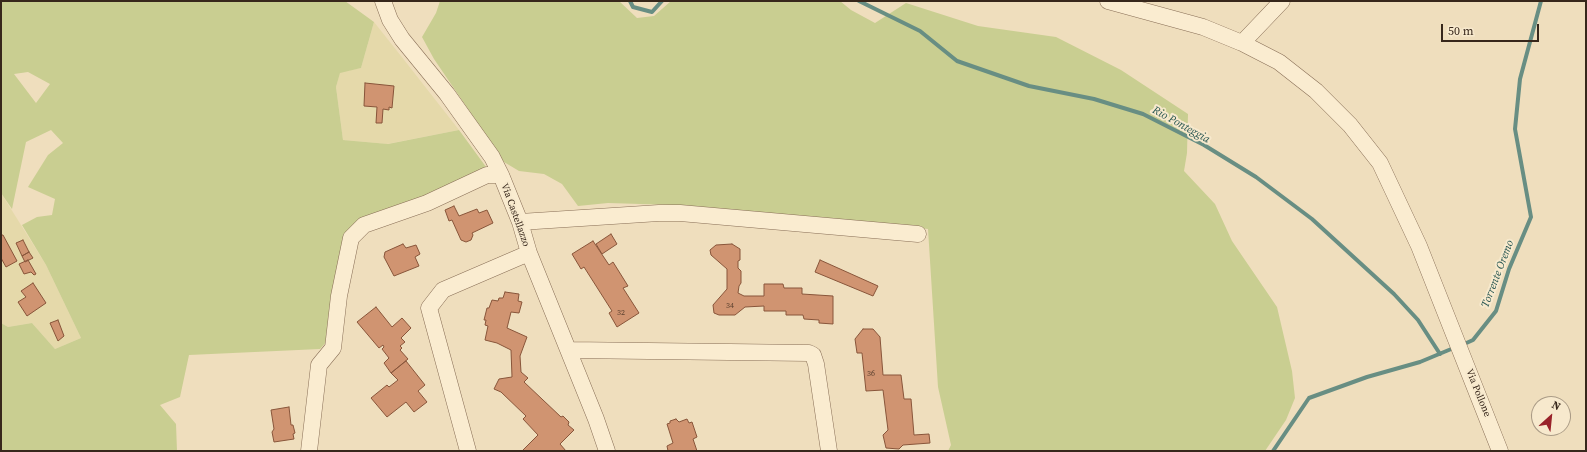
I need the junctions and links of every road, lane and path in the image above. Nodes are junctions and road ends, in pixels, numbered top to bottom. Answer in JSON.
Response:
{"nodes":[{"id":1,"x":383,"y":1,"type":"edge"},
{"id":2,"x":1108,"y":1,"type":"edge"},
{"id":3,"x":1282,"y":1,"type":"edge"},
{"id":4,"x":1242,"y":43,"type":"junction"},
{"id":5,"x":500,"y":175,"type":"junction"},
{"id":6,"x":520,"y":222,"type":"junction"},
{"id":7,"x":918,"y":234,"type":"dead end"},
{"id":8,"x":529,"y":253,"type":"junction"},
{"id":9,"x":569,"y":350,"type":"junction"},
{"id":10,"x":309,"y":451,"type":"edge"},
{"id":11,"x":468,"y":451,"type":"edge"},
{"id":12,"x":607,"y":451,"type":"edge"},
{"id":13,"x":830,"y":451,"type":"edge"},
{"id":14,"x":1500,"y":451,"type":"edge"}],
"edges":[{"from":1,"to":5,"type":"street","name":"Via Castellazzo"},
{"from":2,"to":4,"type":"street","name":"Via Pollone"},
{"from":3,"to":4,"type":"street"},
{"from":4,"to":14,"type":"street","name":"Via Pollone"},
{"from":5,"to":6,"type":"street","name":"Via Castellazzo"},
{"from":5,"to":10,"type":"street"},
{"from":6,"to":7,"type":"street"},
{"from":6,"to":8,"type":"street","name":"Via Castellazzo"},
{"from":8,"to":9,"type":"street","name":"Via Castellazzo"},
{"from":8,"to":11,"type":"street"},
{"from":9,"to":12,"type":"street","name":"Via Castellazzo"},
{"from":9,"to":13,"type":"street"}]}
